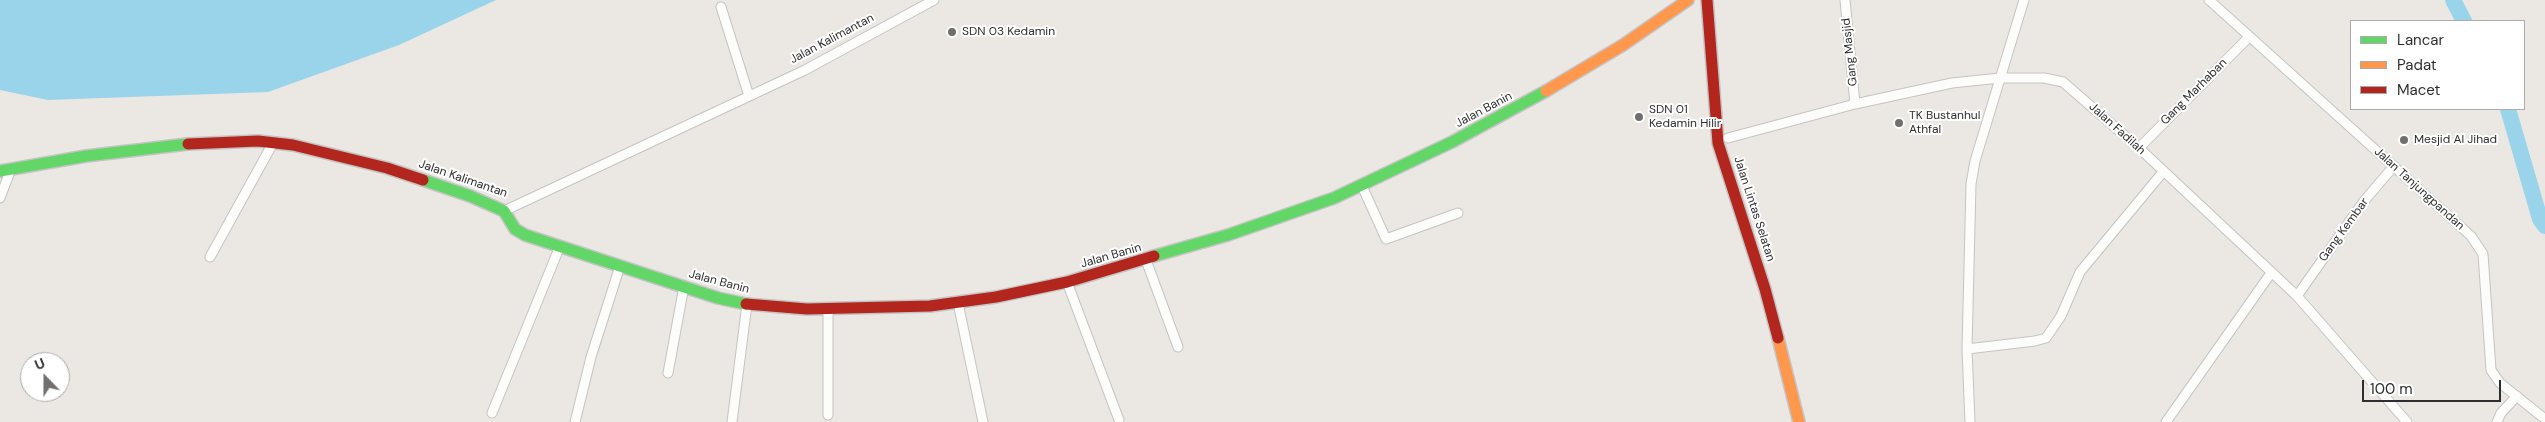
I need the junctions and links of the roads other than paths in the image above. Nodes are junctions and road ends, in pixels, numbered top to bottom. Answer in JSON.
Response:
{"nodes":[{"id":1,"x":934,"y":0,"type":"edge"},
{"id":2,"x":1688,"y":0,"type":"edge"},
{"id":3,"x":1707,"y":0,"type":"edge"},
{"id":4,"x":1716,"y":0,"type":"edge"},
{"id":5,"x":1845,"y":0,"type":"edge"},
{"id":6,"x":2024,"y":0,"type":"edge"},
{"id":7,"x":2208,"y":0,"type":"edge"},
{"id":8,"x":720,"y":8,"type":"dead end"},
{"id":9,"x":2249,"y":37,"type":"junction"},
{"id":10,"x":2000,"y":78,"type":"junction"},
{"id":11,"x":749,"y":96,"type":"junction"},
{"id":12,"x":1855,"y":104,"type":"junction"},
{"id":13,"x":1728,"y":138,"type":"junction"},
{"id":14,"x":273,"y":143,"type":"junction"},
{"id":15,"x":2139,"y":148,"type":"junction"},
{"id":16,"x":2394,"y":166,"type":"junction"},
{"id":17,"x":6,"y":170,"type":"edge"},
{"id":18,"x":2163,"y":172,"type":"junction"},
{"id":19,"x":1362,"y":186,"type":"junction"},
{"id":20,"x":0,"y":198,"type":"edge"},
{"id":21,"x":504,"y":211,"type":"junction"},
{"id":22,"x":1458,"y":213,"type":"dead end"},
{"id":23,"x":560,"y":246,"type":"junction"},
{"id":24,"x":210,"y":257,"type":"dead end"},
{"id":25,"x":1146,"y":260,"type":"junction"},
{"id":26,"x":620,"y":266,"type":"junction"},
{"id":27,"x":2271,"y":272,"type":"junction"},
{"id":28,"x":1067,"y":282,"type":"junction"},
{"id":29,"x":684,"y":286,"type":"junction"},
{"id":30,"x":1769,"y":288,"type":"junction"},
{"id":31,"x":2297,"y":296,"type":"junction"},
{"id":32,"x":747,"y":304,"type":"junction"},
{"id":33,"x":958,"y":304,"type":"junction"},
{"id":34,"x":828,"y":308,"type":"junction"},
{"id":35,"x":1178,"y":347,"type":"dead end"},
{"id":36,"x":1967,"y":349,"type":"junction"},
{"id":37,"x":668,"y":373,"type":"dead end"},
{"id":38,"x":2516,"y":396,"type":"junction"},
{"id":39,"x":492,"y":413,"type":"dead end"},
{"id":40,"x":828,"y":415,"type":"dead end"},
{"id":41,"x":2545,"y":419,"type":"edge"},
{"id":42,"x":1119,"y":420,"type":"dead end"},
{"id":43,"x":575,"y":422,"type":"edge"},
{"id":44,"x":732,"y":422,"type":"edge"},
{"id":45,"x":982,"y":422,"type":"edge"},
{"id":46,"x":1799,"y":422,"type":"edge"},
{"id":47,"x":1807,"y":422,"type":"edge"},
{"id":48,"x":1970,"y":422,"type":"edge"},
{"id":49,"x":2166,"y":422,"type":"edge"},
{"id":50,"x":2407,"y":422,"type":"edge"},
{"id":51,"x":2497,"y":422,"type":"edge"}],
"edges":[{"from":1,"to":11,"type":"street","name":"Jalan Kalimantan"},
{"from":2,"to":19,"type":"main road","name":"Jalan Banin"},
{"from":3,"to":30,"type":"main road","name":"Jalan Lintas Selatan"},
{"from":4,"to":13,"type":"main road","name":"Jalan Lintas Selatan"},
{"from":5,"to":12,"type":"street","name":"Gang Masjid"},
{"from":6,"to":10,"type":"street"},
{"from":7,"to":9,"type":"street","name":"Jalan Tanjungpandan"},
{"from":8,"to":11,"type":"street"},
{"from":9,"to":15,"type":"street","name":"Gang Marhaban"},
{"from":9,"to":16,"type":"street","name":"Jalan Tanjungpandan"},
{"from":10,"to":12,"type":"street","name":"Jalan Fadilah"},
{"from":10,"to":15,"type":"street","name":"Jalan Fadilah"},
{"from":10,"to":36,"type":"street"},
{"from":11,"to":21,"type":"street","name":"Jalan Kalimantan"},
{"from":12,"to":13,"type":"street","name":"Jalan Fadilah"},
{"from":13,"to":30,"type":"main road","name":"Jalan Lintas Selatan"},
{"from":14,"to":17,"type":"main road","name":"Jalan Kalimantan"},
{"from":14,"to":21,"type":"main road","name":"Jalan Kalimantan"},
{"from":14,"to":24,"type":"street"},
{"from":15,"to":18,"type":"street","name":"Jalan Fadilah"},
{"from":16,"to":31,"type":"street","name":"Gang Kembar"},
{"from":16,"to":38,"type":"street","name":"Jalan Tanjungpandan"},
{"from":17,"to":20,"type":"street"},
{"from":18,"to":27,"type":"street","name":"Jalan Fadilah"},
{"from":18,"to":36,"type":"street"},
{"from":19,"to":22,"type":"street"},
{"from":19,"to":25,"type":"main road","name":"Jalan Banin"},
{"from":21,"to":23,"type":"main road","name":"Jalan Banin"},
{"from":23,"to":26,"type":"main road","name":"Jalan Banin"},
{"from":23,"to":39,"type":"street"},
{"from":25,"to":28,"type":"main road","name":"Jalan Banin"},
{"from":25,"to":35,"type":"street"},
{"from":26,"to":29,"type":"main road","name":"Jalan Banin"},
{"from":26,"to":43,"type":"street"},
{"from":27,"to":31,"type":"street","name":"Jalan Fadilah"},
{"from":27,"to":49,"type":"street"},
{"from":28,"to":33,"type":"main road","name":"Jalan Banin"},
{"from":28,"to":42,"type":"street"},
{"from":29,"to":32,"type":"main road","name":"Jalan Banin"},
{"from":29,"to":37,"type":"street"},
{"from":30,"to":46,"type":"main road","name":"Jalan Lintas Selatan"},
{"from":30,"to":47,"type":"main road","name":"Jalan Lintas Selatan"},
{"from":31,"to":50,"type":"street","name":"Jalan Fadilah"},
{"from":32,"to":34,"type":"main road","name":"Jalan Banin"},
{"from":32,"to":44,"type":"street"},
{"from":33,"to":34,"type":"main road","name":"Jalan Banin"},
{"from":33,"to":45,"type":"street"},
{"from":34,"to":40,"type":"street"},
{"from":36,"to":48,"type":"street"},
{"from":38,"to":41,"type":"street","name":"Jalan Tanjungpandan"},
{"from":38,"to":51,"type":"street"}]}
